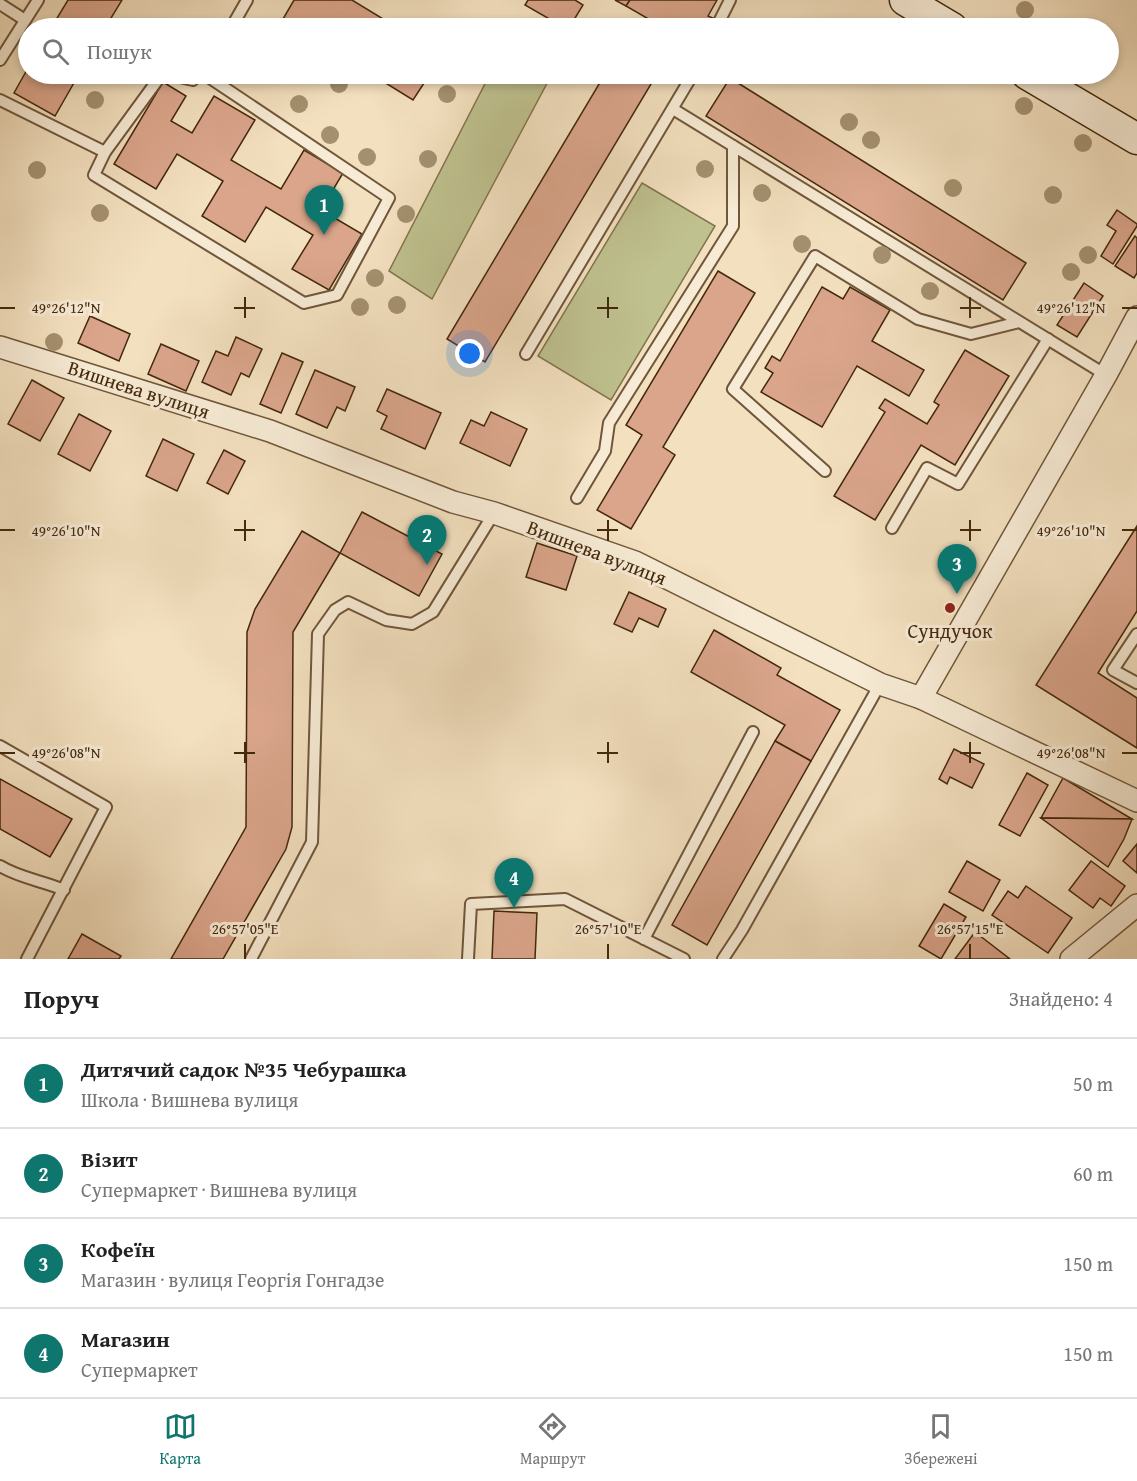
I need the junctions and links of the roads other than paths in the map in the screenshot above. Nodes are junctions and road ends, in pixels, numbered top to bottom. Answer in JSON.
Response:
{"nodes":[{"id":1,"x":38,"y":0,"type":"edge"},
{"id":2,"x":247,"y":0,"type":"edge"},
{"id":3,"x":730,"y":0,"type":"edge"},
{"id":4,"x":905,"y":0,"type":"edge"},
{"id":5,"x":0,"y":4,"type":"edge"},
{"id":6,"x":22,"y":18,"type":"edge"},
{"id":7,"x":26,"y":18,"type":"edge"},
{"id":8,"x":237,"y":18,"type":"edge"},
{"id":9,"x":721,"y":18,"type":"edge"},
{"id":10,"x":935,"y":18,"type":"edge"},
{"id":11,"x":18,"y":31,"type":"edge"},
{"id":12,"x":0,"y":60,"type":"edge"},
{"id":13,"x":156,"y":84,"type":"edge"},
{"id":14,"x":219,"y":84,"type":"edge"},
{"id":15,"x":687,"y":84,"type":"edge"},
{"id":16,"x":1044,"y":84,"type":"edge"},
{"id":17,"x":0,"y":100,"type":"edge"},
{"id":18,"x":673,"y":109,"type":"junction"},
{"id":19,"x":1137,"y":139,"type":"edge"},
{"id":20,"x":733,"y":146,"type":"junction"},
{"id":21,"x":105,"y":152,"type":"junction"},
{"id":22,"x":1137,"y":317,"type":"edge"},
{"id":23,"x":1019,"y":322,"type":"junction"},
{"id":24,"x":1048,"y":339,"type":"junction"},
{"id":25,"x":0,"y":347,"type":"edge"},
{"id":26,"x":526,"y":354,"type":"dead end"},
{"id":27,"x":1106,"y":375,"type":"junction"},
{"id":28,"x":825,"y":471,"type":"dead end"},
{"id":29,"x":577,"y":498,"type":"dead end"},
{"id":30,"x":494,"y":513,"type":"junction"},
{"id":31,"x":892,"y":528,"type":"dead end"},
{"id":32,"x":1137,"y":634,"type":"edge"},
{"id":33,"x":1137,"y":683,"type":"edge"},
{"id":34,"x":880,"y":684,"type":"junction"},
{"id":35,"x":921,"y":698,"type":"junction"},
{"id":36,"x":753,"y":732,"type":"dead end"},
{"id":37,"x":0,"y":746,"type":"edge"},
{"id":38,"x":1137,"y":801,"type":"edge"},
{"id":39,"x":0,"y":867,"type":"edge"},
{"id":40,"x":64,"y":890,"type":"junction"},
{"id":41,"x":1137,"y":905,"type":"edge"},
{"id":42,"x":644,"y":939,"type":"junction"},
{"id":43,"x":27,"y":959,"type":"edge"},
{"id":44,"x":251,"y":959,"type":"edge"},
{"id":45,"x":468,"y":959,"type":"edge"},
{"id":46,"x":684,"y":959,"type":"edge"},
{"id":47,"x":723,"y":959,"type":"edge"},
{"id":48,"x":1071,"y":959,"type":"edge"}],
"edges":[{"from":1,"to":7,"type":"lane"},
{"from":2,"to":8,"type":"lane"},
{"from":3,"to":9,"type":"lane"},
{"from":4,"to":10,"type":"main road"},
{"from":5,"to":6,"type":"lane"},
{"from":11,"to":12,"type":"lane"},
{"from":13,"to":21,"type":"lane"},
{"from":14,"to":21,"type":"lane"},
{"from":15,"to":18,"type":"lane"},
{"from":16,"to":19,"type":"main road"},
{"from":17,"to":21,"type":"lane"},
{"from":18,"to":20,"type":"lane"},
{"from":18,"to":26,"type":"lane"},
{"from":20,"to":23,"type":"lane"},
{"from":20,"to":29,"type":"lane"},
{"from":22,"to":27,"type":"street"},
{"from":23,"to":24,"type":"lane"},
{"from":23,"to":28,"type":"lane"},
{"from":24,"to":27,"type":"lane"},
{"from":24,"to":31,"type":"lane"},
{"from":25,"to":30,"type":"street","name":"Вишнева вулиця"},
{"from":27,"to":35,"type":"street"},
{"from":30,"to":34,"type":"street","name":"Вишнева вулиця"},
{"from":30,"to":44,"type":"lane"},
{"from":32,"to":33,"type":"lane"},
{"from":34,"to":35,"type":"street","name":"Вишнева вулиця"},
{"from":34,"to":47,"type":"lane"},
{"from":35,"to":38,"type":"street","name":"Вишнева вулиця"},
{"from":36,"to":42,"type":"lane"},
{"from":37,"to":40,"type":"lane"},
{"from":39,"to":40,"type":"lane"},
{"from":40,"to":43,"type":"lane"},
{"from":41,"to":48,"type":"street"},
{"from":42,"to":45,"type":"lane"},
{"from":42,"to":46,"type":"lane"}]}
